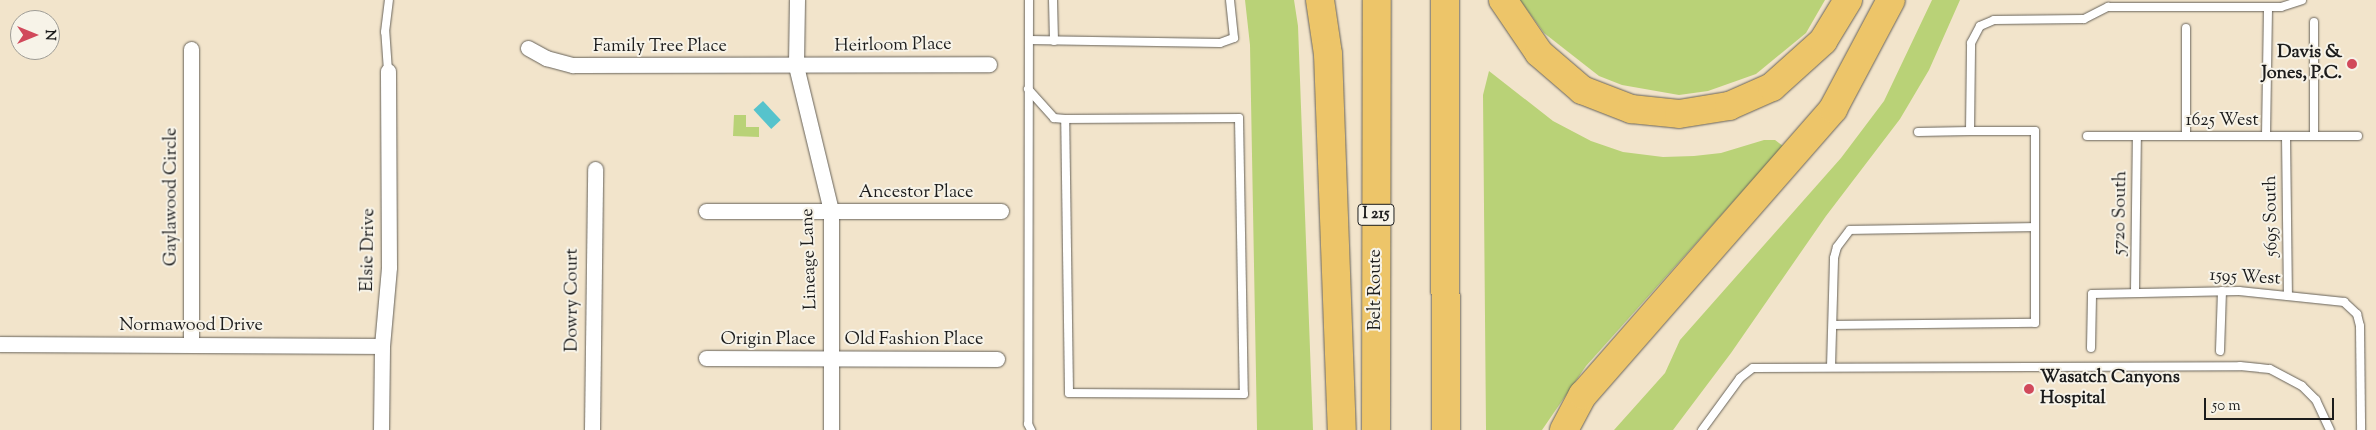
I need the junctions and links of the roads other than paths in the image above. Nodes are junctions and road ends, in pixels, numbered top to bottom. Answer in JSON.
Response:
{"nodes":[{"id":1,"x":389,"y":0,"type":"edge"},
{"id":2,"x":797,"y":0,"type":"edge"},
{"id":3,"x":1029,"y":0,"type":"edge"},
{"id":4,"x":1053,"y":0,"type":"edge"},
{"id":5,"x":1230,"y":0,"type":"edge"},
{"id":6,"x":1320,"y":0,"type":"edge"},
{"id":7,"x":1377,"y":0,"type":"edge"},
{"id":8,"x":1445,"y":0,"type":"edge"},
{"id":9,"x":1502,"y":0,"type":"edge"},
{"id":10,"x":1848,"y":0,"type":"edge"},
{"id":11,"x":1891,"y":0,"type":"edge"},
{"id":12,"x":2302,"y":0,"type":"edge"},
{"id":13,"x":2268,"y":7,"type":"junction"},
{"id":14,"x":2314,"y":22,"type":"dead end"},
{"id":15,"x":2186,"y":28,"type":"dead end"},
{"id":16,"x":1029,"y":40,"type":"junction"},
{"id":17,"x":1054,"y":41,"type":"junction"},
{"id":18,"x":528,"y":48,"type":"dead end"},
{"id":19,"x":191,"y":49,"type":"dead end"},
{"id":20,"x":989,"y":64,"type":"dead end"},
{"id":21,"x":796,"y":66,"type":"junction"},
{"id":22,"x":388,"y":70,"type":"joint"},
{"id":23,"x":1028,"y":89,"type":"junction"},
{"id":24,"x":1065,"y":119,"type":"junction"},
{"id":25,"x":1970,"y":131,"type":"junction"},
{"id":26,"x":1918,"y":132,"type":"dead end"},
{"id":27,"x":2087,"y":136,"type":"dead end"},
{"id":28,"x":2137,"y":136,"type":"junction"},
{"id":29,"x":2186,"y":136,"type":"junction"},
{"id":30,"x":2266,"y":136,"type":"junction"},
{"id":31,"x":2286,"y":136,"type":"junction"},
{"id":32,"x":2314,"y":136,"type":"junction"},
{"id":33,"x":2358,"y":136,"type":"dead end"},
{"id":34,"x":595,"y":169,"type":"dead end"},
{"id":35,"x":706,"y":211,"type":"dead end"},
{"id":36,"x":831,"y":211,"type":"junction"},
{"id":37,"x":1001,"y":212,"type":"dead end"},
{"id":38,"x":2035,"y":227,"type":"junction"},
{"id":39,"x":2135,"y":291,"type":"junction"},
{"id":40,"x":2222,"y":291,"type":"junction"},
{"id":41,"x":2288,"y":296,"type":"junction"},
{"id":42,"x":1834,"y":324,"type":"junction"},
{"id":43,"x":0,"y":344,"type":"edge"},
{"id":44,"x":191,"y":344,"type":"junction"},
{"id":45,"x":382,"y":346,"type":"junction"},
{"id":46,"x":2091,"y":348,"type":"dead end"},
{"id":47,"x":2220,"y":351,"type":"dead end"},
{"id":48,"x":706,"y":358,"type":"dead end"},
{"id":49,"x":831,"y":358,"type":"junction"},
{"id":50,"x":997,"y":358,"type":"dead end"},
{"id":51,"x":1831,"y":367,"type":"junction"},
{"id":52,"x":381,"y":430,"type":"edge"},
{"id":53,"x":592,"y":430,"type":"edge"},
{"id":54,"x":831,"y":430,"type":"edge"},
{"id":55,"x":1031,"y":430,"type":"edge"},
{"id":56,"x":1342,"y":430,"type":"edge"},
{"id":57,"x":1376,"y":430,"type":"edge"},
{"id":58,"x":1446,"y":430,"type":"edge"},
{"id":59,"x":1564,"y":430,"type":"edge"},
{"id":60,"x":1702,"y":430,"type":"edge"},
{"id":61,"x":2330,"y":430,"type":"edge"},
{"id":62,"x":2361,"y":430,"type":"edge"}],
"edges":[{"from":1,"to":22,"type":"lane"},
{"from":2,"to":21,"type":"street","name":"Lineage Lane"},
{"from":3,"to":16,"type":"lane"},
{"from":4,"to":17,"type":"lane"},
{"from":5,"to":17,"type":"lane"},
{"from":6,"to":56,"type":"highway"},
{"from":7,"to":57,"type":"highway","name":"Belt Route","number":"I 215"},
{"from":8,"to":58,"type":"highway"},
{"from":9,"to":10,"type":"highway"},
{"from":11,"to":59,"type":"highway"},
{"from":12,"to":13,"type":"lane"},
{"from":13,"to":25,"type":"lane"},
{"from":13,"to":30,"type":"lane"},
{"from":14,"to":32,"type":"lane"},
{"from":15,"to":29,"type":"lane"},
{"from":16,"to":17,"type":"lane"},
{"from":16,"to":23,"type":"lane"},
{"from":18,"to":21,"type":"street","name":"Family Tree Place"},
{"from":19,"to":44,"type":"street","name":"Gaylawood Circle"},
{"from":20,"to":21,"type":"street","name":"Heirloom Place"},
{"from":21,"to":36,"type":"street","name":"Lineage Lane"},
{"from":22,"to":45,"type":"street","name":"Elsie Drive"},
{"from":23,"to":24,"type":"lane"},
{"from":23,"to":55,"type":"lane"},
{"from":24,"to":24,"type":"lane"},
{"from":25,"to":26,"type":"lane"},
{"from":25,"to":38,"type":"lane"},
{"from":27,"to":28,"type":"lane","name":"1625 West"},
{"from":28,"to":29,"type":"lane","name":"1625 West"},
{"from":28,"to":39,"type":"lane","name":"5720 South"},
{"from":29,"to":30,"type":"lane","name":"1625 West"},
{"from":30,"to":31,"type":"lane","name":"1625 West"},
{"from":31,"to":32,"type":"lane","name":"1625 West"},
{"from":31,"to":41,"type":"lane","name":"5695 South"},
{"from":32,"to":33,"type":"lane","name":"1625 West"},
{"from":34,"to":53,"type":"street","name":"Dowry Court"},
{"from":35,"to":36,"type":"street","name":"Ancestor Place"},
{"from":36,"to":37,"type":"street","name":"Ancestor Place"},
{"from":36,"to":49,"type":"street","name":"Lineage Lane"},
{"from":38,"to":42,"type":"lane"},
{"from":38,"to":42,"type":"lane"},
{"from":39,"to":40,"type":"lane","name":"1595 West"},
{"from":39,"to":46,"type":"lane","name":"1595 West"},
{"from":40,"to":41,"type":"lane","name":"1595 West"},
{"from":40,"to":47,"type":"lane"},
{"from":41,"to":62,"type":"lane","name":"1595 West"},
{"from":42,"to":51,"type":"lane"},
{"from":43,"to":44,"type":"street","name":"Normawood Drive"},
{"from":44,"to":45,"type":"street","name":"Normawood Drive"},
{"from":45,"to":52,"type":"street","name":"Elsie Drive"},
{"from":48,"to":49,"type":"street","name":"Origin Place"},
{"from":49,"to":50,"type":"street","name":"Old Fashion Place"},
{"from":49,"to":54,"type":"street","name":"Lineage Lane"},
{"from":51,"to":60,"type":"lane"},
{"from":51,"to":61,"type":"lane"}]}
